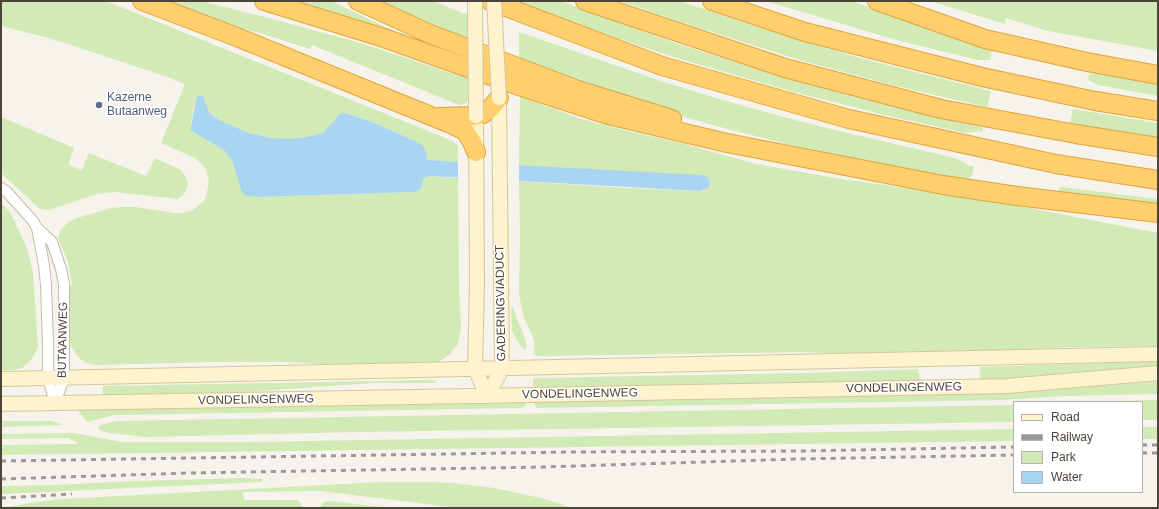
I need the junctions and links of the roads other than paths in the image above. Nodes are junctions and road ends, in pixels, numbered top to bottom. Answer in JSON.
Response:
{"nodes":[{"id":1,"x":136,"y":1,"type":"edge"},
{"id":2,"x":142,"y":1,"type":"edge"},
{"id":3,"x":264,"y":1,"type":"edge"},
{"id":4,"x":358,"y":1,"type":"edge"},
{"id":5,"x":475,"y":1,"type":"edge"},
{"id":6,"x":490,"y":1,"type":"edge"},
{"id":7,"x":494,"y":1,"type":"edge"},
{"id":8,"x":585,"y":1,"type":"edge"},
{"id":9,"x":712,"y":1,"type":"edge"},
{"id":10,"x":877,"y":1,"type":"edge"},
{"id":11,"x":167,"y":11,"type":"junction"},
{"id":12,"x":1158,"y":76,"type":"edge"},
{"id":13,"x":499,"y":98,"type":"junction"},
{"id":14,"x":1158,"y":111,"type":"edge"},
{"id":15,"x":476,"y":116,"type":"junction"},
{"id":16,"x":433,"y":117,"type":"junction"},
{"id":17,"x":1158,"y":147,"type":"edge"},
{"id":18,"x":476,"y":152,"type":"junction"},
{"id":19,"x":812,"y":160,"type":"junction"},
{"id":20,"x":1158,"y":180,"type":"edge"},
{"id":21,"x":1,"y":188,"type":"edge"},
{"id":22,"x":1158,"y":213,"type":"edge"},
{"id":23,"x":37,"y":228,"type":"junction"},
{"id":24,"x":1158,"y":354,"type":"edge"},
{"id":25,"x":475,"y":368,"type":"junction"},
{"id":26,"x":502,"y":369,"type":"junction"},
{"id":27,"x":1158,"y":373,"type":"edge"},
{"id":28,"x":48,"y":378,"type":"junction"},
{"id":29,"x":64,"y":378,"type":"junction"},
{"id":30,"x":1,"y":379,"type":"edge"},
{"id":31,"x":487,"y":396,"type":"junction"},
{"id":32,"x":55,"y":403,"type":"junction"},
{"id":33,"x":1,"y":404,"type":"edge"}],
"edges":[{"from":1,"to":11,"type":"highway"},
{"from":2,"to":11,"type":"highway"},
{"from":3,"to":19,"type":"highway"},
{"from":4,"to":19,"type":"highway"},
{"from":5,"to":15,"type":"main road","name":"GADERINGVIADUCT","bridge":true},
{"from":6,"to":20,"type":"highway"},
{"from":7,"to":13,"type":"main road","name":"GADERINGVIADUCT","bridge":true},
{"from":8,"to":17,"type":"highway"},
{"from":9,"to":14,"type":"highway"},
{"from":10,"to":12,"type":"highway"},
{"from":11,"to":16,"type":"highway"},
{"from":13,"to":15,"type":"highway"},
{"from":13,"to":26,"type":"main road","name":"GADERINGVIADUCT"},
{"from":15,"to":16,"type":"highway"},
{"from":15,"to":18,"type":"main road","name":"GADERINGVIADUCT"},
{"from":16,"to":18,"type":"highway"},
{"from":18,"to":25,"type":"main road","name":"GADERINGVIADUCT"},
{"from":19,"to":22,"type":"highway"},
{"from":21,"to":23,"type":"street","name":"BUTAANWEG"},
{"from":23,"to":28,"type":"street","name":"BUTAANWEG"},
{"from":23,"to":29,"type":"street","name":"BUTAANWEG"},
{"from":24,"to":26,"type":"main road"},
{"from":25,"to":26,"type":"main road"},
{"from":25,"to":29,"type":"main road"},
{"from":25,"to":31,"type":"main road","name":"GADERINGVIADUCT"},
{"from":26,"to":31,"type":"main road","name":"GADERINGVIADUCT"},
{"from":27,"to":31,"type":"main road","name":"VONDELINGENWEG"},
{"from":28,"to":29,"type":"main road"},
{"from":28,"to":30,"type":"main road"},
{"from":28,"to":32,"type":"street","name":"BUTAANWEG"},
{"from":29,"to":32,"type":"street","name":"BUTAANWEG"},
{"from":31,"to":32,"type":"main road","name":"VONDELINGENWEG"},
{"from":32,"to":33,"type":"main road","name":"VONDELINGENWEG"}]}
